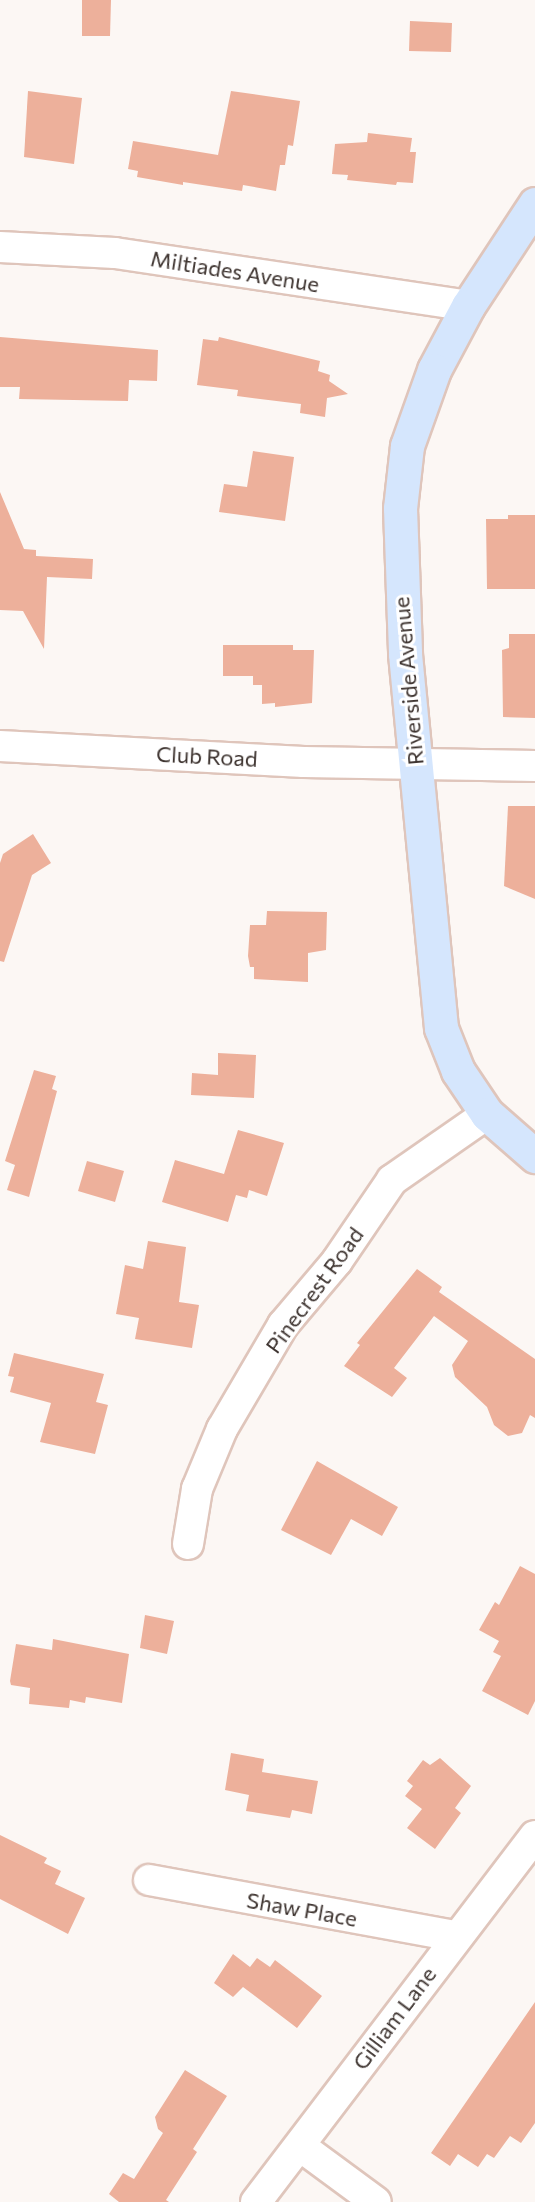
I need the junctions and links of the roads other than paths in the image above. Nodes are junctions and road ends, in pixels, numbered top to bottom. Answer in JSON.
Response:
{"nodes":[{"id":1,"x":535,"y":204,"type":"edge"},
{"id":2,"x":0,"y":247,"type":"edge"},
{"id":3,"x":468,"y":306,"type":"junction"},
{"id":4,"x":0,"y":746,"type":"edge"},
{"id":5,"x":414,"y":763,"type":"junction"},
{"id":6,"x":535,"y":766,"type":"edge"},
{"id":7,"x":487,"y":1114,"type":"junction"},
{"id":8,"x":535,"y":1156,"type":"edge"},
{"id":9,"x":188,"y":1544,"type":"dead end"},
{"id":10,"x":535,"y":1836,"type":"edge"},
{"id":11,"x":149,"y":1880,"type":"dead end"},
{"id":12,"x":455,"y":1936,"type":"junction"},
{"id":13,"x":300,"y":2146,"type":"junction"},
{"id":14,"x":256,"y":2202,"type":"edge"},
{"id":15,"x":376,"y":2202,"type":"edge"}],
"edges":[{"from":1,"to":3,"type":"street","name":"Riverside Avenue"},
{"from":2,"to":3,"type":"street","name":"Miltiades Avenue"},
{"from":3,"to":5,"type":"street","name":"Riverside Avenue"},
{"from":4,"to":5,"type":"street","name":"Club Road"},
{"from":5,"to":6,"type":"street","name":"Club Road"},
{"from":5,"to":7,"type":"street","name":"Riverside Avenue"},
{"from":7,"to":8,"type":"street","name":"Riverside Avenue"},
{"from":7,"to":9,"type":"street","name":"Pinecrest Road"},
{"from":10,"to":12,"type":"street","name":"Gilliam Lane"},
{"from":11,"to":12,"type":"street","name":"Shaw Place"},
{"from":12,"to":13,"type":"street","name":"Gilliam Lane"},
{"from":13,"to":14,"type":"street","name":"Gilliam Lane"},
{"from":13,"to":15,"type":"street"}]}
